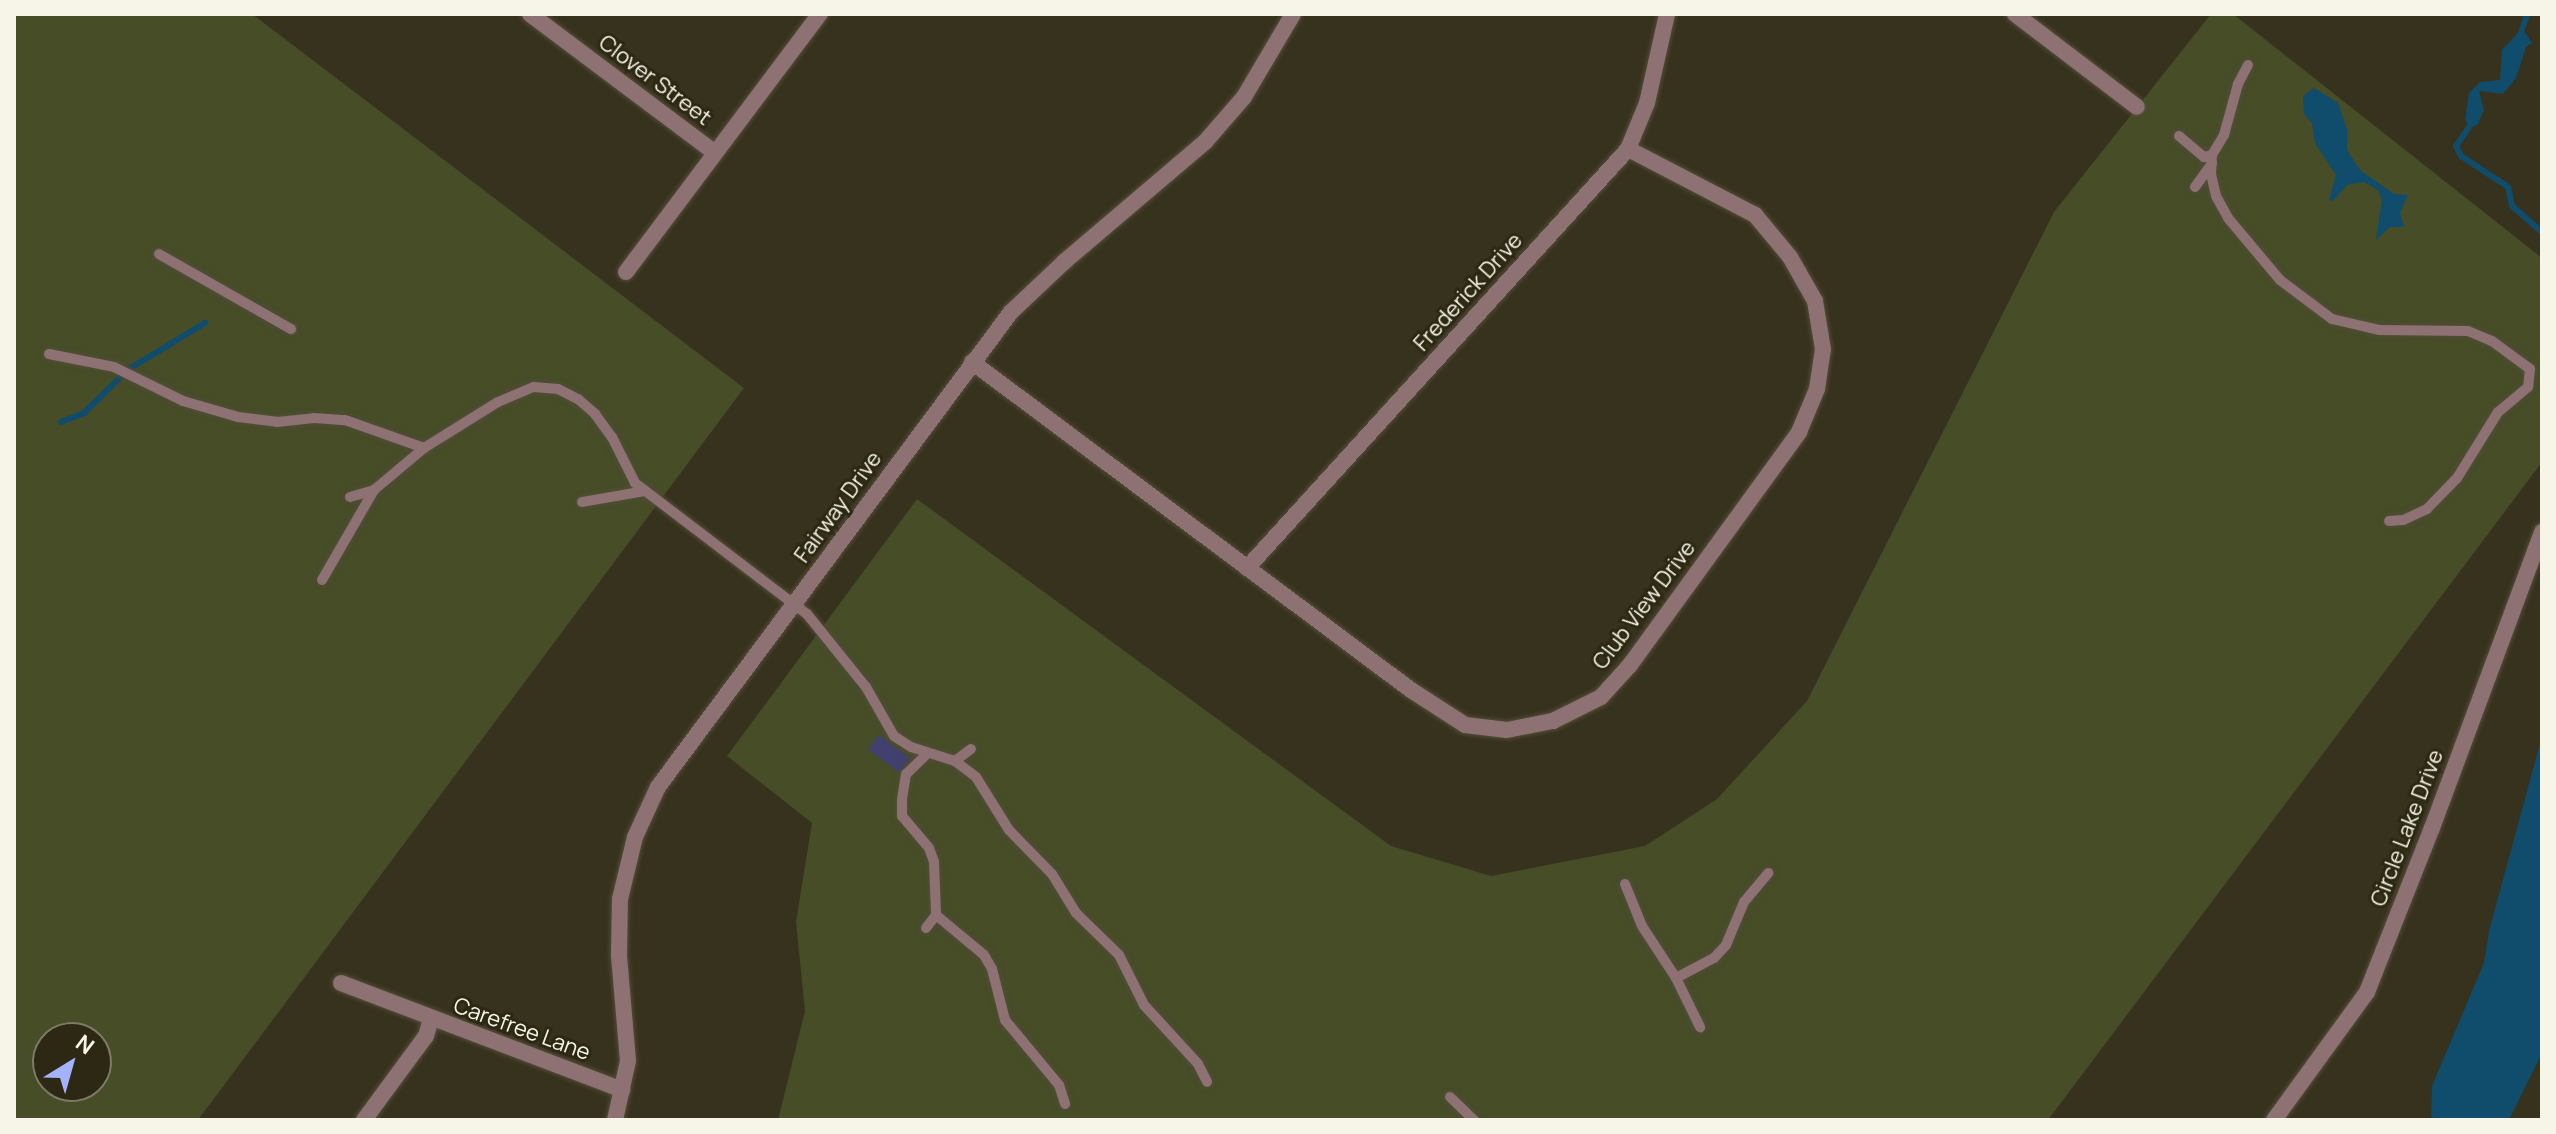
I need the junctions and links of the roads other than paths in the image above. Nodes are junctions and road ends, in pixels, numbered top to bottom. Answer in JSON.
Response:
{"nodes":[{"id":1,"x":530,"y":14,"type":"edge"},
{"id":2,"x":820,"y":14,"type":"edge"},
{"id":3,"x":1293,"y":14,"type":"edge"},
{"id":4,"x":1667,"y":14,"type":"edge"},
{"id":5,"x":2015,"y":14,"type":"edge"},
{"id":6,"x":2248,"y":65,"type":"dead end"},
{"id":7,"x":2137,"y":107,"type":"dead end"},
{"id":8,"x":2179,"y":136,"type":"dead end"},
{"id":9,"x":1628,"y":149,"type":"junction"},
{"id":10,"x":715,"y":153,"type":"junction"},
{"id":11,"x":2212,"y":160,"type":"junction"},
{"id":12,"x":2195,"y":187,"type":"dead end"},
{"id":13,"x":159,"y":254,"type":"dead end"},
{"id":14,"x":626,"y":272,"type":"dead end"},
{"id":15,"x":291,"y":329,"type":"dead end"},
{"id":16,"x":49,"y":354,"type":"dead end"},
{"id":17,"x":972,"y":362,"type":"junction"},
{"id":18,"x":424,"y":448,"type":"junction"},
{"id":19,"x":374,"y":490,"type":"junction"},
{"id":20,"x":645,"y":491,"type":"junction"},
{"id":21,"x":350,"y":497,"type":"dead end"},
{"id":22,"x":582,"y":502,"type":"dead end"},
{"id":23,"x":2389,"y":521,"type":"dead end"},
{"id":24,"x":2542,"y":532,"type":"edge"},
{"id":25,"x":1247,"y":568,"type":"junction"},
{"id":26,"x":322,"y":580,"type":"dead end"},
{"id":27,"x":794,"y":604,"type":"junction"},
{"id":28,"x":971,"y":749,"type":"dead end"},
{"id":29,"x":928,"y":753,"type":"junction"},
{"id":30,"x":955,"y":761,"type":"junction"},
{"id":31,"x":1768,"y":873,"type":"dead end"},
{"id":32,"x":1625,"y":884,"type":"dead end"},
{"id":33,"x":936,"y":915,"type":"junction"},
{"id":34,"x":926,"y":928,"type":"dead end"},
{"id":35,"x":1676,"y":978,"type":"junction"},
{"id":36,"x":341,"y":983,"type":"dead end"},
{"id":37,"x":431,"y":1018,"type":"junction"},
{"id":38,"x":1700,"y":1027,"type":"dead end"},
{"id":39,"x":1207,"y":1082,"type":"dead end"},
{"id":40,"x":622,"y":1090,"type":"junction"},
{"id":41,"x":1450,"y":1097,"type":"dead end"},
{"id":42,"x":1065,"y":1104,"type":"dead end"},
{"id":43,"x":364,"y":1120,"type":"edge"},
{"id":44,"x":615,"y":1120,"type":"edge"},
{"id":45,"x":1474,"y":1120,"type":"edge"},
{"id":46,"x":2274,"y":1120,"type":"edge"}],
"edges":[{"from":1,"to":10,"type":"street","name":"Clover Street"},
{"from":2,"to":10,"type":"street"},
{"from":3,"to":17,"type":"street","name":"Fairway Drive"},
{"from":4,"to":9,"type":"street","name":"Frederick Drive"},
{"from":5,"to":7,"type":"street"},
{"from":6,"to":11,"type":"lane"},
{"from":8,"to":11,"type":"lane"},
{"from":9,"to":25,"type":"street","name":"Frederick Drive"},
{"from":9,"to":25,"type":"street","name":"Club View Drive"},
{"from":10,"to":14,"type":"street"},
{"from":11,"to":12,"type":"lane"},
{"from":11,"to":23,"type":"lane"},
{"from":13,"to":15,"type":"lane"},
{"from":16,"to":18,"type":"lane"},
{"from":17,"to":25,"type":"street","name":"Club View Drive"},
{"from":17,"to":27,"type":"street","name":"Fairway Drive"},
{"from":18,"to":19,"type":"lane"},
{"from":18,"to":20,"type":"lane"},
{"from":19,"to":21,"type":"lane"},
{"from":19,"to":26,"type":"lane"},
{"from":20,"to":22,"type":"lane"},
{"from":20,"to":27,"type":"lane"},
{"from":24,"to":46,"type":"street","name":"Circle Lake Drive"},
{"from":27,"to":29,"type":"lane"},
{"from":27,"to":40,"type":"street","name":"Fairway Drive"},
{"from":28,"to":30,"type":"lane"},
{"from":29,"to":30,"type":"lane"},
{"from":29,"to":33,"type":"lane"},
{"from":30,"to":39,"type":"lane"},
{"from":31,"to":35,"type":"lane"},
{"from":32,"to":35,"type":"lane"},
{"from":33,"to":34,"type":"lane"},
{"from":33,"to":42,"type":"lane"},
{"from":35,"to":38,"type":"lane"},
{"from":36,"to":37,"type":"street"},
{"from":37,"to":40,"type":"street","name":"Carefree Lane"},
{"from":37,"to":43,"type":"street","name":"Carefree Lane"},
{"from":40,"to":44,"type":"street","name":"Fairway Drive"},
{"from":41,"to":45,"type":"lane"}]}
